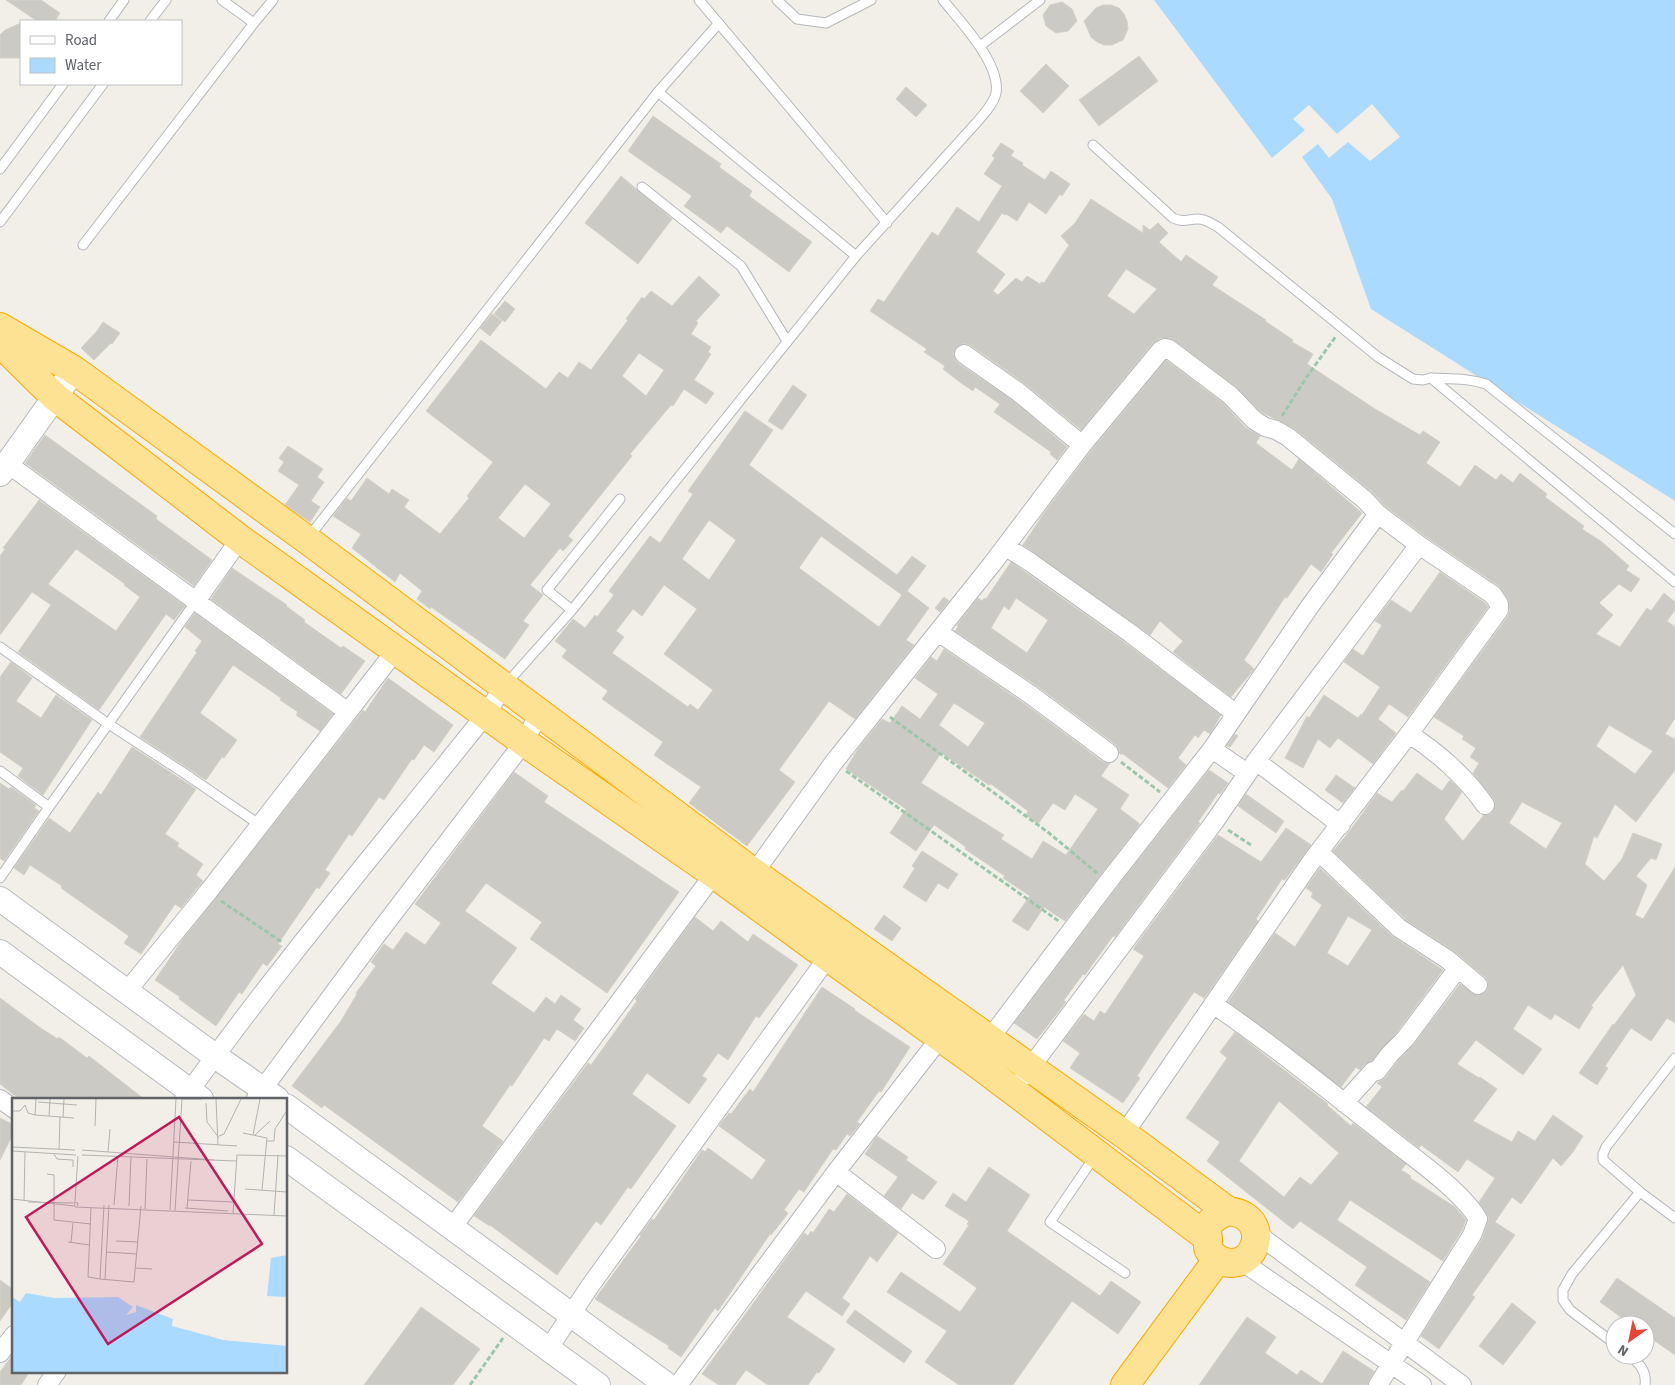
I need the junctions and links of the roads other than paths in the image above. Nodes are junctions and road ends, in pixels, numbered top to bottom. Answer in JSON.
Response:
{"nodes":[{"id":1,"x":124,"y":0,"type":"edge"},
{"id":2,"x":166,"y":0,"type":"edge"},
{"id":3,"x":222,"y":0,"type":"edge"},
{"id":4,"x":273,"y":0,"type":"edge"},
{"id":5,"x":699,"y":0,"type":"edge"},
{"id":6,"x":777,"y":0,"type":"edge"},
{"id":7,"x":871,"y":0,"type":"edge"},
{"id":8,"x":943,"y":0,"type":"edge"},
{"id":9,"x":1040,"y":0,"type":"edge"},
{"id":10,"x":110,"y":20,"type":"edge"},
{"id":11,"x":151,"y":20,"type":"edge"},
{"id":12,"x":254,"y":23,"type":"junction"},
{"id":13,"x":719,"y":23,"type":"junction"},
{"id":14,"x":980,"y":46,"type":"junction"},
{"id":15,"x":62,"y":85,"type":"edge"},
{"id":16,"x":102,"y":85,"type":"edge"},
{"id":17,"x":658,"y":92,"type":"junction"},
{"id":18,"x":1093,"y":145,"type":"dead end"},
{"id":19,"x":0,"y":169,"type":"edge"},
{"id":20,"x":642,"y":187,"type":"dead end"},
{"id":21,"x":0,"y":222,"type":"edge"},
{"id":22,"x":887,"y":223,"type":"junction"},
{"id":23,"x":83,"y":245,"type":"dead end"},
{"id":24,"x":856,"y":256,"type":"junction"},
{"id":25,"x":0,"y":327,"type":"edge"},
{"id":26,"x":788,"y":341,"type":"junction"},
{"id":27,"x":0,"y":343,"type":"edge"},
{"id":28,"x":964,"y":354,"type":"dead end"},
{"id":29,"x":74,"y":370,"type":"junction"},
{"id":30,"x":1432,"y":378,"type":"junction"},
{"id":31,"x":55,"y":398,"type":"junction"},
{"id":32,"x":1082,"y":445,"type":"junction"},
{"id":33,"x":4,"y":469,"type":"edge"},
{"id":34,"x":620,"y":499,"type":"dead end"},
{"id":35,"x":1378,"y":514,"type":"junction"},
{"id":36,"x":1675,"y":534,"type":"edge"},
{"id":37,"x":240,"y":539,"type":"junction"},
{"id":38,"x":306,"y":539,"type":"junction"},
{"id":39,"x":1419,"y":545,"type":"junction"},
{"id":40,"x":1006,"y":547,"type":"junction"},
{"id":41,"x":1675,"y":582,"type":"edge"},
{"id":42,"x":196,"y":601,"type":"junction"},
{"id":43,"x":572,"y":610,"type":"junction"},
{"id":44,"x":938,"y":632,"type":"junction"},
{"id":45,"x":0,"y":647,"type":"edge"},
{"id":46,"x":396,"y":650,"type":"junction"},
{"id":47,"x":504,"y":686,"type":"junction"},
{"id":48,"x":348,"y":712,"type":"junction"},
{"id":49,"x":540,"y":712,"type":"junction"},
{"id":50,"x":1235,"y":713,"type":"junction"},
{"id":51,"x":486,"y":714,"type":"junction"},
{"id":52,"x":107,"y":723,"type":"junction"},
{"id":53,"x":1409,"y":734,"type":"junction"},
{"id":54,"x":524,"y":742,"type":"junction"},
{"id":55,"x":1212,"y":749,"type":"junction"},
{"id":56,"x":1109,"y":753,"type":"road end"},
{"id":57,"x":1252,"y":767,"type":"junction"},
{"id":58,"x":0,"y":771,"type":"edge"},
{"id":59,"x":1485,"y":805,"type":"dead end"},
{"id":60,"x":49,"y":807,"type":"junction"},
{"id":61,"x":260,"y":825,"type":"junction"},
{"id":62,"x":1341,"y":825,"type":"junction"},
{"id":63,"x":1320,"y":852,"type":"junction"},
{"id":64,"x":720,"y":863,"type":"junction"},
{"id":65,"x":0,"y":878,"type":"edge"},
{"id":66,"x":747,"y":882,"type":"junction"},
{"id":67,"x":0,"y":899,"type":"edge"},
{"id":68,"x":0,"y":952,"type":"edge"},
{"id":69,"x":828,"y":957,"type":"junction"},
{"id":70,"x":1458,"y":968,"type":"junction"},
{"id":71,"x":1478,"y":985,"type":"dead end"},
{"id":72,"x":127,"y":991,"type":"junction"},
{"id":73,"x":1214,"y":1004,"type":"junction"},
{"id":74,"x":940,"y":1038,"type":"junction"},
{"id":75,"x":989,"y":1038,"type":"junction"},
{"id":76,"x":215,"y":1056,"type":"junction"},
{"id":77,"x":1675,"y":1058,"type":"edge"},
{"id":78,"x":975,"y":1062,"type":"junction"},
{"id":79,"x":1029,"y":1067,"type":"junction"},
{"id":80,"x":1015,"y":1091,"type":"junction"},
{"id":81,"x":265,"y":1095,"type":"edge"},
{"id":82,"x":192,"y":1096,"type":"edge"},
{"id":83,"x":0,"y":1099,"type":"edge"},
{"id":84,"x":1344,"y":1103,"type":"junction"},
{"id":85,"x":288,"y":1107,"type":"edge"},
{"id":86,"x":12,"y":1108,"type":"edge"},
{"id":87,"x":1124,"y":1134,"type":"junction"},
{"id":88,"x":1096,"y":1153,"type":"junction"},
{"id":89,"x":288,"y":1159,"type":"edge"},
{"id":90,"x":836,"y":1172,"type":"junction"},
{"id":91,"x":1640,"y":1192,"type":"junction"},
{"id":92,"x":1228,"y":1211,"type":"junction"},
{"id":93,"x":1675,"y":1218,"type":"edge"},
{"id":94,"x":452,"y":1228,"type":"junction"},
{"id":95,"x":1256,"y":1233,"type":"junction"},
{"id":96,"x":936,"y":1249,"type":"dead end"},
{"id":97,"x":1222,"y":1253,"type":"junction"},
{"id":98,"x":1125,"y":1273,"type":"dead end"},
{"id":99,"x":570,"y":1314,"type":"junction"},
{"id":100,"x":1605,"y":1336,"type":"edge"},
{"id":101,"x":12,"y":1338,"type":"edge"},
{"id":102,"x":1405,"y":1343,"type":"junction"},
{"id":103,"x":549,"y":1348,"type":"junction"},
{"id":104,"x":0,"y":1354,"type":"edge"},
{"id":105,"x":1392,"y":1364,"type":"junction"},
{"id":106,"x":1640,"y":1365,"type":"edge"},
{"id":107,"x":56,"y":1372,"type":"edge"},
{"id":108,"x":47,"y":1385,"type":"edge"},
{"id":109,"x":598,"y":1385,"type":"edge"},
{"id":110,"x":667,"y":1385,"type":"edge"},
{"id":111,"x":678,"y":1385,"type":"edge"},
{"id":112,"x":1125,"y":1385,"type":"edge"},
{"id":113,"x":1378,"y":1385,"type":"edge"},
{"id":114,"x":1422,"y":1385,"type":"edge"},
{"id":115,"x":1462,"y":1385,"type":"edge"},
{"id":116,"x":1645,"y":1385,"type":"edge"}],
"edges":[{"from":1,"to":10,"type":"lane"},
{"from":2,"to":11,"type":"lane"},
{"from":3,"to":12,"type":"lane"},
{"from":4,"to":12,"type":"lane"},
{"from":5,"to":13,"type":"lane"},
{"from":6,"to":7,"type":"lane"},
{"from":8,"to":14,"type":"lane"},
{"from":9,"to":14,"type":"lane"},
{"from":12,"to":23,"type":"lane"},
{"from":13,"to":17,"type":"lane"},
{"from":13,"to":22,"type":"lane"},
{"from":14,"to":22,"type":"lane"},
{"from":15,"to":19,"type":"lane"},
{"from":16,"to":21,"type":"lane"},
{"from":17,"to":24,"type":"lane"},
{"from":17,"to":38,"type":"lane"},
{"from":18,"to":30,"type":"lane"},
{"from":20,"to":26,"type":"lane"},
{"from":22,"to":24,"type":"lane"},
{"from":24,"to":26,"type":"lane"},
{"from":25,"to":29,"type":"highway"},
{"from":26,"to":43,"type":"lane"},
{"from":27,"to":31,"type":"highway"},
{"from":28,"to":32,"type":"street"},
{"from":29,"to":31,"type":"street"},
{"from":29,"to":38,"type":"highway"},
{"from":30,"to":36,"type":"lane"},
{"from":30,"to":41,"type":"lane"},
{"from":31,"to":33,"type":"street"},
{"from":31,"to":37,"type":"highway"},
{"from":32,"to":35,"type":"street"},
{"from":32,"to":40,"type":"street"},
{"from":33,"to":42,"type":"street"},
{"from":34,"to":43,"type":"lane"},
{"from":35,"to":39,"type":"street"},
{"from":35,"to":50,"type":"street"},
{"from":37,"to":42,"type":"street"},
{"from":37,"to":46,"type":"highway"},
{"from":38,"to":47,"type":"highway"},
{"from":39,"to":53,"type":"street"},
{"from":39,"to":57,"type":"street"},
{"from":40,"to":44,"type":"street"},
{"from":40,"to":50,"type":"street"},
{"from":42,"to":48,"type":"street"},
{"from":42,"to":52,"type":"lane"},
{"from":43,"to":47,"type":"lane"},
{"from":44,"to":56,"type":"street"},
{"from":44,"to":66,"type":"street"},
{"from":45,"to":52,"type":"lane"},
{"from":46,"to":48,"type":"street"},
{"from":46,"to":51,"type":"highway"},
{"from":47,"to":49,"type":"highway"},
{"from":47,"to":51,"type":"street"},
{"from":48,"to":61,"type":"street"},
{"from":49,"to":54,"type":"street"},
{"from":49,"to":64,"type":"highway"},
{"from":50,"to":55,"type":"street"},
{"from":51,"to":54,"type":"highway"},
{"from":51,"to":76,"type":"street"},
{"from":52,"to":60,"type":"lane"},
{"from":52,"to":61,"type":"lane"},
{"from":53,"to":59,"type":"street"},
{"from":53,"to":62,"type":"street"},
{"from":54,"to":64,"type":"highway"},
{"from":54,"to":81,"type":"street"},
{"from":55,"to":57,"type":"street"},
{"from":55,"to":75,"type":"street"},
{"from":57,"to":62,"type":"street"},
{"from":57,"to":79,"type":"street"},
{"from":58,"to":60,"type":"lane"},
{"from":60,"to":65,"type":"lane"},
{"from":61,"to":72,"type":"street"},
{"from":62,"to":63,"type":"street"},
{"from":63,"to":70,"type":"street"},
{"from":63,"to":73,"type":"street"},
{"from":64,"to":66,"type":"highway"},
{"from":64,"to":94,"type":"street"},
{"from":66,"to":69,"type":"highway"},
{"from":66,"to":75,"type":"highway"},
{"from":67,"to":72,"type":"street"},
{"from":68,"to":82,"type":"street"},
{"from":69,"to":74,"type":"highway"},
{"from":69,"to":99,"type":"street"},
{"from":70,"to":71,"type":"street"},
{"from":70,"to":84,"type":"street"},
{"from":72,"to":76,"type":"street"},
{"from":73,"to":84,"type":"street"},
{"from":73,"to":87,"type":"street"},
{"from":74,"to":78,"type":"highway"},
{"from":74,"to":90,"type":"street"},
{"from":75,"to":78,"type":"street"},
{"from":75,"to":79,"type":"highway"},
{"from":76,"to":81,"type":"street"},
{"from":76,"to":82,"type":"street"},
{"from":77,"to":91,"type":"lane"},
{"from":78,"to":80,"type":"highway"},
{"from":79,"to":80,"type":"street"},
{"from":79,"to":87,"type":"highway"},
{"from":80,"to":88,"type":"highway"},
{"from":83,"to":86,"type":"street"},
{"from":84,"to":102,"type":"street"},
{"from":85,"to":94,"type":"street"},
{"from":87,"to":92,"type":"highway"},
{"from":88,"to":97,"type":"highway"},
{"from":88,"to":98,"type":"lane"},
{"from":89,"to":103,"type":"street"},
{"from":90,"to":96,"type":"street"},
{"from":90,"to":111,"type":"street"},
{"from":91,"to":93,"type":"lane"},
{"from":91,"to":100,"type":"lane"},
{"from":92,"to":95,"type":"highway"},
{"from":92,"to":97,"type":"highway"},
{"from":94,"to":99,"type":"street"},
{"from":95,"to":97,"type":"highway"},
{"from":95,"to":102,"type":"street"},
{"from":97,"to":105,"type":"street"},
{"from":97,"to":112,"type":"highway"},
{"from":99,"to":103,"type":"street"},
{"from":99,"to":110,"type":"street"},
{"from":101,"to":104,"type":"street"},
{"from":102,"to":105,"type":"street"},
{"from":102,"to":115,"type":"street"},
{"from":103,"to":109,"type":"street"},
{"from":105,"to":113,"type":"street"},
{"from":105,"to":114,"type":"street"},
{"from":106,"to":116,"type":"lane"},
{"from":107,"to":108,"type":"street"}]}
